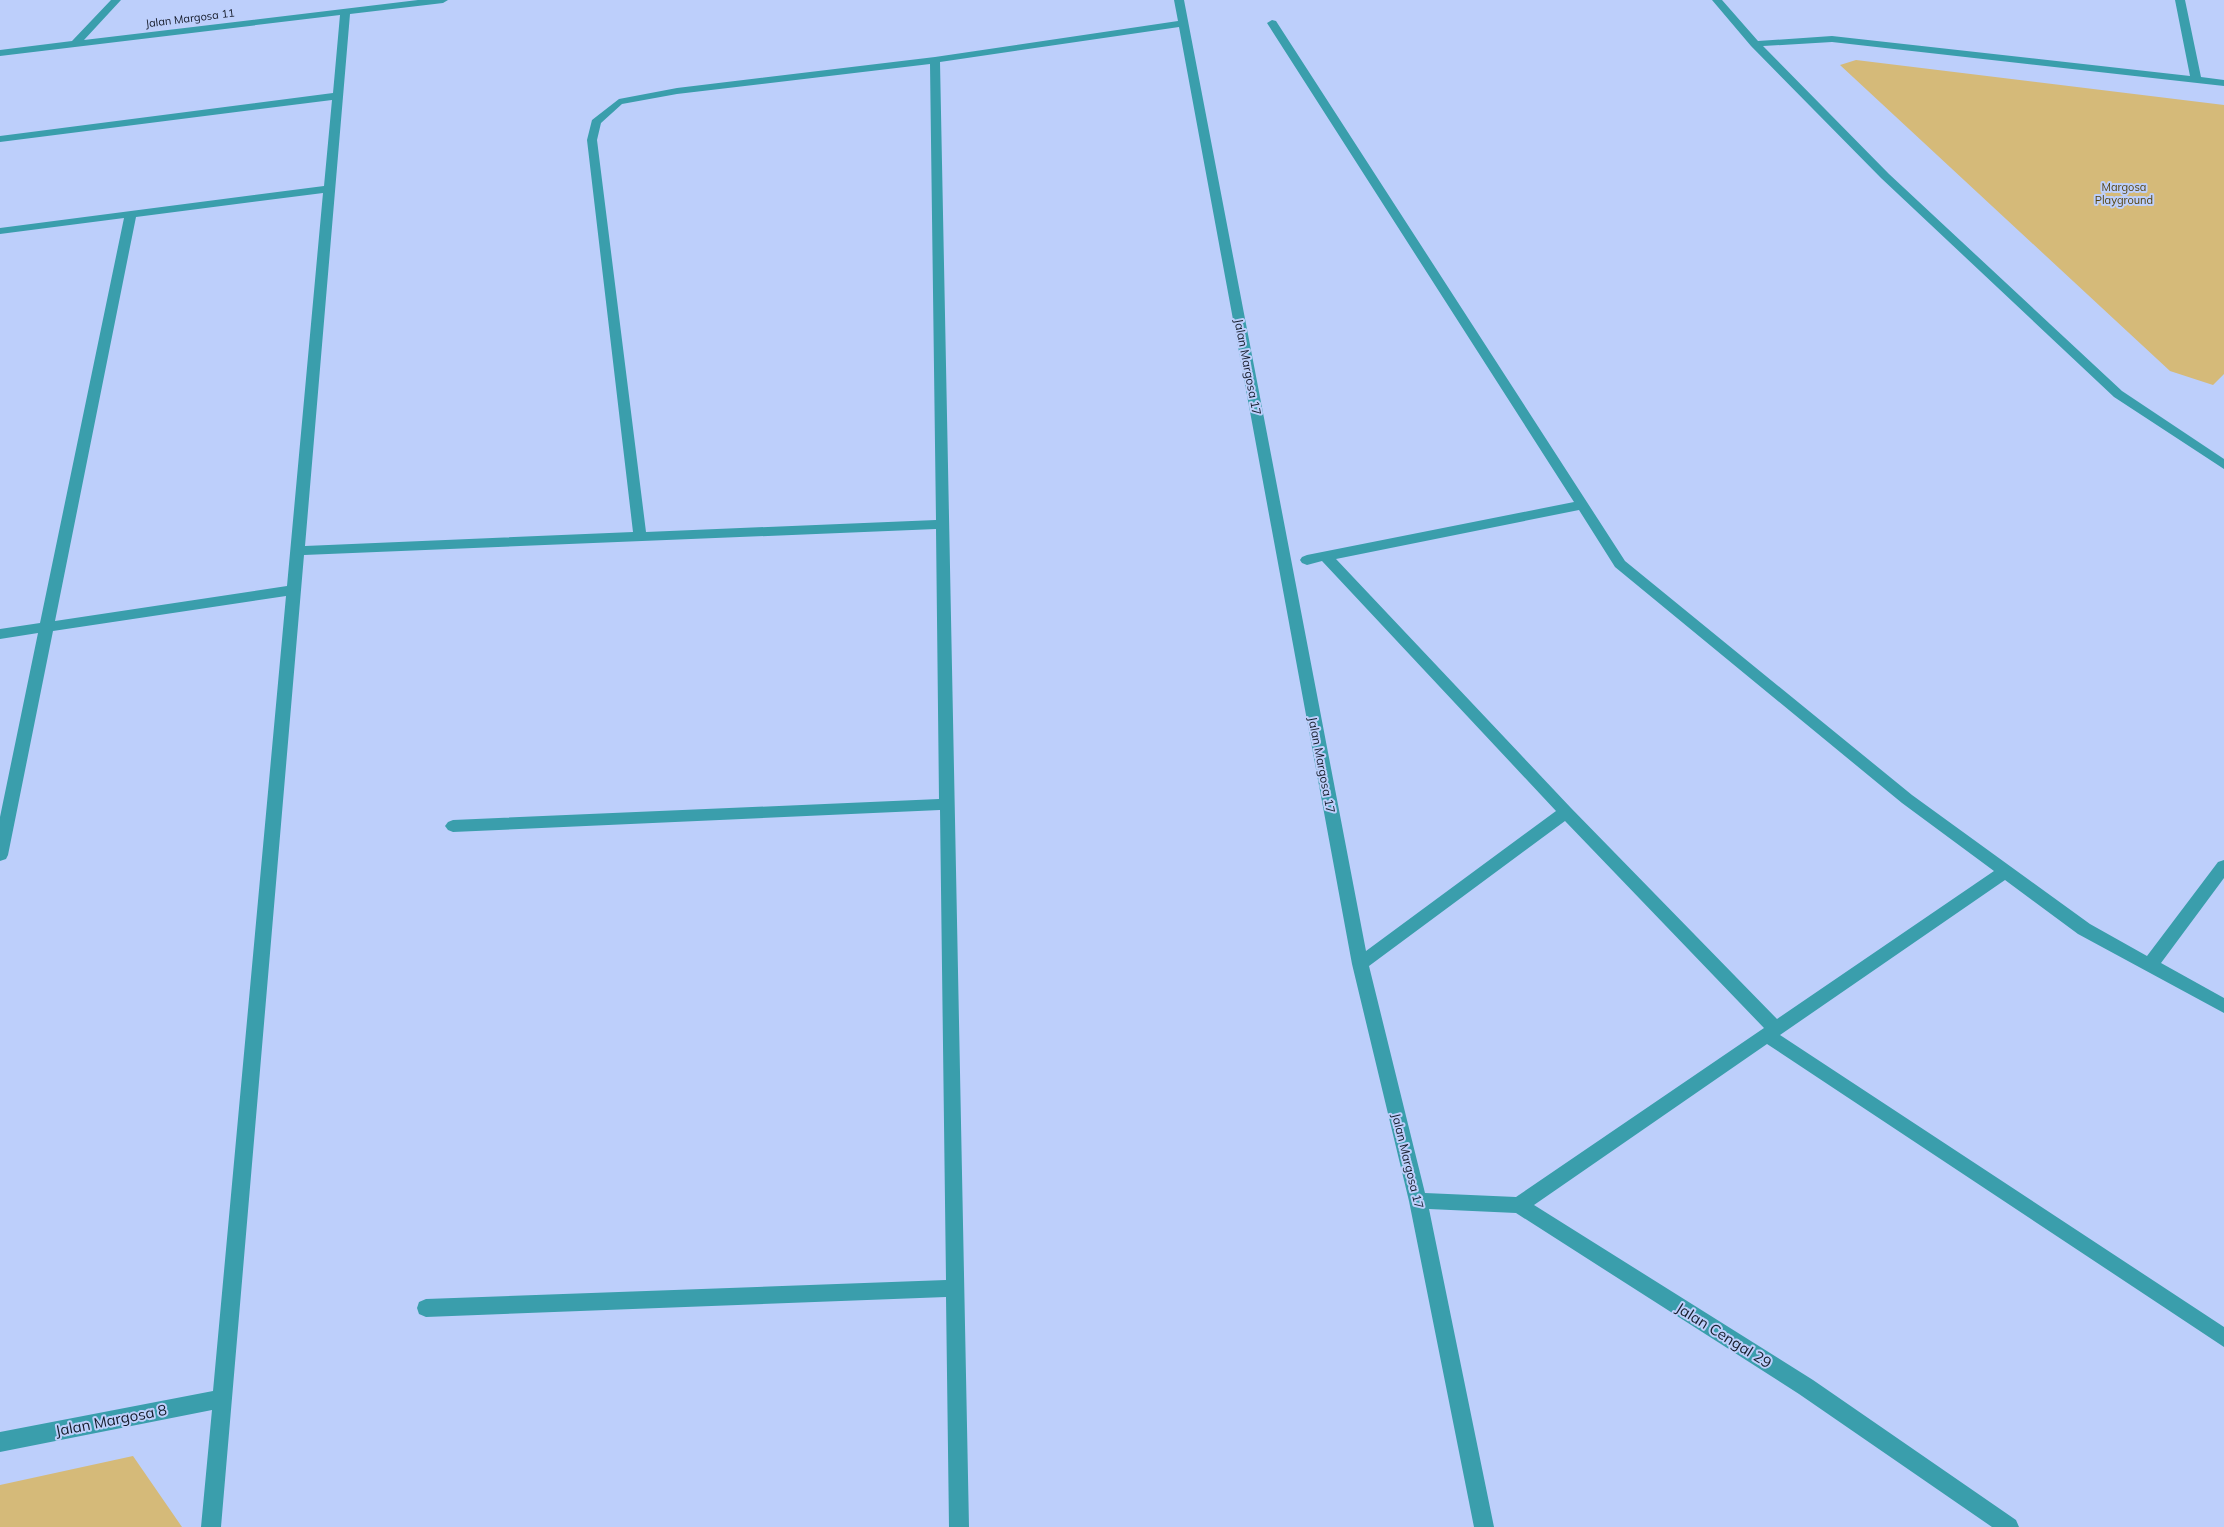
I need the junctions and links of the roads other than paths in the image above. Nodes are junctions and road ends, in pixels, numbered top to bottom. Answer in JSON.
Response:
{"nodes":[{"id":1,"x":116,"y":0,"type":"edge"},
{"id":2,"x":443,"y":0,"type":"edge"},
{"id":3,"x":1179,"y":0,"type":"edge"},
{"id":4,"x":1717,"y":0,"type":"edge"},
{"id":5,"x":2180,"y":0,"type":"edge"},
{"id":6,"x":344,"y":12,"type":"junction"},
{"id":7,"x":1183,"y":23,"type":"junction"},
{"id":8,"x":1272,"y":24,"type":"dead end"},
{"id":9,"x":75,"y":44,"type":"junction"},
{"id":10,"x":1755,"y":44,"type":"junction"},
{"id":11,"x":0,"y":53,"type":"edge"},
{"id":12,"x":935,"y":60,"type":"junction"},
{"id":13,"x":2196,"y":79,"type":"junction"},
{"id":14,"x":2224,"y":83,"type":"edge"},
{"id":15,"x":337,"y":96,"type":"junction"},
{"id":16,"x":0,"y":139,"type":"edge"},
{"id":17,"x":329,"y":190,"type":"junction"},
{"id":18,"x":131,"y":214,"type":"junction"},
{"id":19,"x":0,"y":231,"type":"edge"},
{"id":20,"x":2224,"y":465,"type":"edge"},
{"id":21,"x":1582,"y":506,"type":"junction"},
{"id":22,"x":942,"y":524,"type":"junction"},
{"id":23,"x":640,"y":537,"type":"junction"},
{"id":24,"x":297,"y":551,"type":"junction"},
{"id":25,"x":1326,"y":557,"type":"junction"},
{"id":26,"x":1306,"y":560,"type":"dead end"},
{"id":27,"x":294,"y":590,"type":"junction"},
{"id":28,"x":47,"y":627,"type":"junction"},
{"id":29,"x":0,"y":634,"type":"edge"},
{"id":30,"x":948,"y":804,"type":"junction"},
{"id":31,"x":1566,"y":812,"type":"junction"},
{"id":32,"x":454,"y":826,"type":"dead end"},
{"id":33,"x":0,"y":854,"type":"edge"},
{"id":34,"x":2224,"y":866,"type":"edge"},
{"id":35,"x":2006,"y":871,"type":"junction"},
{"id":36,"x":1360,"y":964,"type":"junction"},
{"id":37,"x":2150,"y":966,"type":"junction"},
{"id":38,"x":2224,"y":1006,"type":"edge"},
{"id":39,"x":1771,"y":1032,"type":"junction"},
{"id":40,"x":1418,"y":1201,"type":"junction"},
{"id":41,"x":1519,"y":1205,"type":"junction"},
{"id":42,"x":955,"y":1288,"type":"junction"},
{"id":43,"x":426,"y":1308,"type":"dead end"},
{"id":44,"x":2224,"y":1338,"type":"edge"},
{"id":45,"x":222,"y":1399,"type":"junction"},
{"id":46,"x":0,"y":1442,"type":"edge"},
{"id":47,"x":211,"y":1527,"type":"edge"},
{"id":48,"x":959,"y":1527,"type":"edge"},
{"id":49,"x":1484,"y":1527,"type":"edge"},
{"id":50,"x":2009,"y":1527,"type":"edge"}],
"edges":[{"from":1,"to":9,"type":"street"},
{"from":2,"to":6,"type":"street","name":"Jalan Margosa 11"},
{"from":3,"to":7,"type":"street","name":"Jalan Margosa 17"},
{"from":4,"to":10,"type":"street"},
{"from":5,"to":13,"type":"street"},
{"from":6,"to":9,"type":"street","name":"Jalan Margosa 11"},
{"from":6,"to":15,"type":"street"},
{"from":7,"to":12,"type":"street"},
{"from":7,"to":36,"type":"street","name":"Jalan Margosa 17"},
{"from":8,"to":21,"type":"street"},
{"from":9,"to":11,"type":"street","name":"Jalan Margosa 11"},
{"from":10,"to":13,"type":"street"},
{"from":10,"to":20,"type":"street"},
{"from":12,"to":22,"type":"street"},
{"from":12,"to":23,"type":"street"},
{"from":13,"to":14,"type":"street"},
{"from":15,"to":16,"type":"street"},
{"from":15,"to":17,"type":"street"},
{"from":17,"to":18,"type":"street"},
{"from":17,"to":24,"type":"street"},
{"from":18,"to":19,"type":"street"},
{"from":18,"to":28,"type":"street"},
{"from":21,"to":25,"type":"street"},
{"from":21,"to":35,"type":"street"},
{"from":22,"to":23,"type":"street"},
{"from":22,"to":30,"type":"street"},
{"from":23,"to":24,"type":"street"},
{"from":24,"to":27,"type":"street"},
{"from":25,"to":26,"type":"street"},
{"from":25,"to":31,"type":"street"},
{"from":27,"to":28,"type":"street"},
{"from":27,"to":45,"type":"street"},
{"from":28,"to":29,"type":"street"},
{"from":28,"to":33,"type":"street"},
{"from":30,"to":32,"type":"street"},
{"from":30,"to":42,"type":"street"},
{"from":31,"to":36,"type":"street"},
{"from":31,"to":39,"type":"street"},
{"from":34,"to":37,"type":"street"},
{"from":35,"to":37,"type":"street"},
{"from":35,"to":39,"type":"street"},
{"from":36,"to":40,"type":"street","name":"Jalan Margosa 17"},
{"from":37,"to":38,"type":"street"},
{"from":39,"to":41,"type":"street"},
{"from":39,"to":44,"type":"street"},
{"from":40,"to":41,"type":"street"},
{"from":40,"to":49,"type":"street","name":"Jalan Margosa 17"},
{"from":41,"to":50,"type":"street","name":"Jalan Cengal 29"},
{"from":42,"to":43,"type":"street"},
{"from":42,"to":48,"type":"street"},
{"from":45,"to":46,"type":"street","name":"Jalan Margosa 8"},
{"from":45,"to":47,"type":"street"}]}
